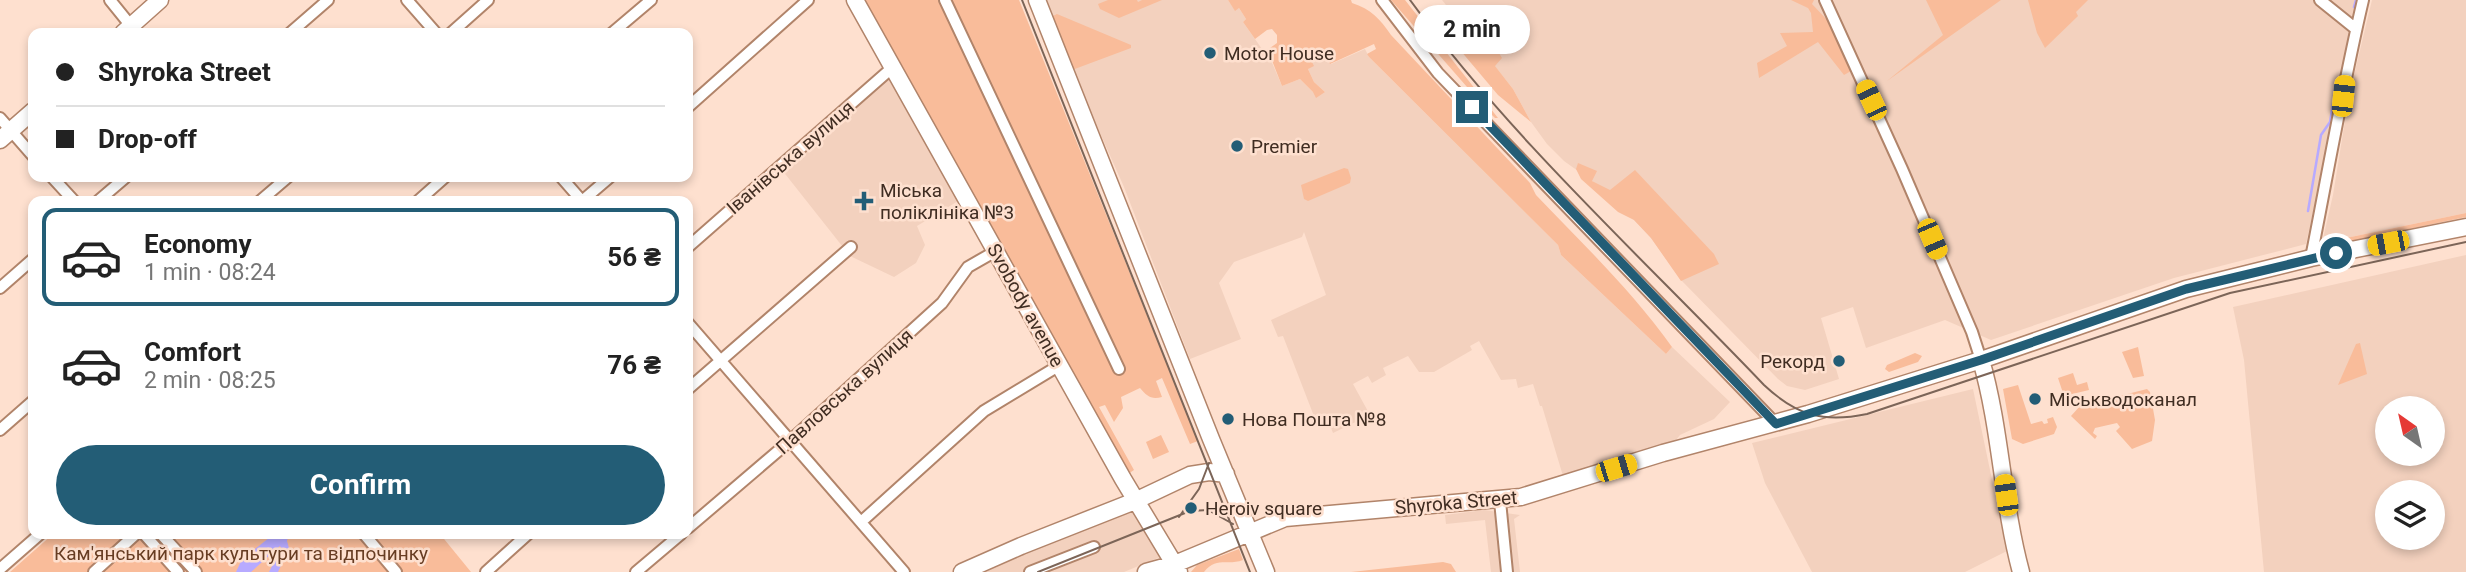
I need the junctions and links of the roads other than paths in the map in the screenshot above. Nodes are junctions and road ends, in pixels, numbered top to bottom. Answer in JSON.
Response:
{"nodes":[{"id":1,"x":110,"y":0,"type":"edge"},
{"id":2,"x":160,"y":0,"type":"edge"},
{"id":3,"x":328,"y":0,"type":"edge"},
{"id":4,"x":407,"y":0,"type":"edge"},
{"id":5,"x":488,"y":0,"type":"edge"},
{"id":6,"x":651,"y":0,"type":"edge"},
{"id":7,"x":808,"y":0,"type":"edge"},
{"id":8,"x":855,"y":0,"type":"edge"},
{"id":9,"x":946,"y":0,"type":"edge"},
{"id":10,"x":1037,"y":0,"type":"edge"},
{"id":11,"x":1382,"y":0,"type":"edge"},
{"id":12,"x":1825,"y":0,"type":"edge"},
{"id":13,"x":2320,"y":0,"type":"edge"},
{"id":14,"x":2363,"y":0,"type":"edge"},
{"id":15,"x":126,"y":28,"type":"edge"},
{"id":16,"x":128,"y":28,"type":"edge"},
{"id":17,"x":296,"y":28,"type":"edge"},
{"id":18,"x":432,"y":28,"type":"edge"},
{"id":19,"x":457,"y":28,"type":"edge"},
{"id":20,"x":618,"y":28,"type":"edge"},
{"id":21,"x":2356,"y":29,"type":"junction"},
{"id":22,"x":893,"y":67,"type":"junction"},
{"id":23,"x":693,"y":103,"type":"edge"},
{"id":24,"x":28,"y":114,"type":"edge"},
{"id":25,"x":4,"y":130,"type":"edge"},
{"id":26,"x":28,"y":152,"type":"edge"},
{"id":27,"x":57,"y":182,"type":"edge"},
{"id":28,"x":120,"y":182,"type":"edge"},
{"id":29,"x":282,"y":182,"type":"edge"},
{"id":30,"x":439,"y":182,"type":"edge"},
{"id":31,"x":565,"y":182,"type":"edge"},
{"id":32,"x":604,"y":182,"type":"edge"},
{"id":33,"x":69,"y":196,"type":"edge"},
{"id":34,"x":104,"y":196,"type":"edge"},
{"id":35,"x":266,"y":196,"type":"edge"},
{"id":36,"x":424,"y":196,"type":"edge"},
{"id":37,"x":578,"y":196,"type":"edge"},
{"id":38,"x":588,"y":196,"type":"edge"},
{"id":39,"x":2466,"y":227,"type":"edge"},
{"id":40,"x":693,"y":243,"type":"edge"},
{"id":41,"x":851,"y":247,"type":"dead end"},
{"id":42,"x":996,"y":251,"type":"junction"},
{"id":43,"x":2311,"y":258,"type":"junction"},
{"id":44,"x":28,"y":263,"type":"edge"},
{"id":45,"x":0,"y":288,"type":"edge"},
{"id":46,"x":693,"y":329,"type":"edge"},
{"id":47,"x":720,"y":359,"type":"junction"},
{"id":48,"x":1981,"y":360,"type":"junction"},
{"id":49,"x":1059,"y":365,"type":"junction"},
{"id":50,"x":1119,"y":369,"type":"dead end"},
{"id":51,"x":693,"y":383,"type":"edge"},
{"id":52,"x":28,"y":405,"type":"edge"},
{"id":53,"x":1776,"y":424,"type":"junction"},
{"id":54,"x":0,"y":430,"type":"edge"},
{"id":55,"x":791,"y":440,"type":"junction"},
{"id":56,"x":1226,"y":474,"type":"junction"},
{"id":57,"x":1135,"y":501,"type":"junction"},
{"id":58,"x":1500,"y":501,"type":"junction"},
{"id":59,"x":861,"y":522,"type":"junction"},
{"id":60,"x":693,"y":524,"type":"edge"},
{"id":61,"x":1251,"y":534,"type":"junction"},
{"id":62,"x":34,"y":539,"type":"edge"},
{"id":63,"x":130,"y":539,"type":"edge"},
{"id":64,"x":148,"y":539,"type":"edge"},
{"id":65,"x":166,"y":539,"type":"edge"},
{"id":66,"x":367,"y":539,"type":"edge"},
{"id":67,"x":522,"y":539,"type":"edge"},
{"id":68,"x":675,"y":539,"type":"edge"},
{"id":69,"x":1094,"y":547,"type":"dead end"},
{"id":70,"x":1177,"y":568,"type":"edge"},
{"id":71,"x":0,"y":569,"type":"edge"},
{"id":72,"x":94,"y":572,"type":"edge"},
{"id":73,"x":178,"y":572,"type":"edge"},
{"id":74,"x":196,"y":572,"type":"edge"},
{"id":75,"x":396,"y":572,"type":"edge"},
{"id":76,"x":486,"y":572,"type":"edge"},
{"id":77,"x":636,"y":572,"type":"edge"},
{"id":78,"x":904,"y":572,"type":"edge"},
{"id":79,"x":962,"y":572,"type":"edge"},
{"id":80,"x":1030,"y":572,"type":"edge"},
{"id":81,"x":1146,"y":572,"type":"edge"},
{"id":82,"x":1266,"y":572,"type":"edge"},
{"id":83,"x":1507,"y":572,"type":"edge"},
{"id":84,"x":2021,"y":572,"type":"edge"}],
"edges":[{"from":1,"to":15,"type":"street"},
{"from":2,"to":16,"type":"main road"},
{"from":3,"to":17,"type":"street"},
{"from":4,"to":18,"type":"street"},
{"from":5,"to":19,"type":"street"},
{"from":6,"to":20,"type":"street"},
{"from":7,"to":23,"type":"street"},
{"from":8,"to":22,"type":"main road","name":"Svobody avenue"},
{"from":9,"to":50,"type":"street"},
{"from":10,"to":56,"type":"main road"},
{"from":11,"to":53,"type":"street"},
{"from":12,"to":48,"type":"street"},
{"from":13,"to":21,"type":"street"},
{"from":14,"to":21,"type":"street"},
{"from":21,"to":43,"type":"street"},
{"from":22,"to":40,"type":"street","name":"Іванівська вулиця"},
{"from":22,"to":42,"type":"main road","name":"Svobody avenue"},
{"from":24,"to":25,"type":"main road"},
{"from":25,"to":26,"type":"street"},
{"from":27,"to":33,"type":"street"},
{"from":28,"to":34,"type":"street"},
{"from":29,"to":35,"type":"street"},
{"from":30,"to":36,"type":"street"},
{"from":31,"to":37,"type":"street"},
{"from":32,"to":38,"type":"street"},
{"from":39,"to":43,"type":"main road","name":"Shyroka Street"},
{"from":41,"to":47,"type":"street"},
{"from":42,"to":49,"type":"main road","name":"Svobody avenue"},
{"from":42,"to":55,"type":"street","name":"Павловська вулиця"},
{"from":43,"to":48,"type":"main road","name":"Shyroka Street"},
{"from":44,"to":45,"type":"street"},
{"from":46,"to":47,"type":"street"},
{"from":47,"to":51,"type":"street"},
{"from":47,"to":55,"type":"street"},
{"from":48,"to":53,"type":"main road","name":"Shyroka Street"},
{"from":48,"to":84,"type":"main road"},
{"from":49,"to":57,"type":"main road","name":"Svobody avenue"},
{"from":49,"to":59,"type":"street"},
{"from":52,"to":54,"type":"street"},
{"from":53,"to":58,"type":"main road","name":"Shyroka Street"},
{"from":55,"to":59,"type":"street"},
{"from":55,"to":60,"type":"street","name":"Павловська вулиця"},
{"from":56,"to":57,"type":"main road"},
{"from":56,"to":61,"type":"main road"},
{"from":57,"to":70,"type":"main road","name":"Svobody avenue"},
{"from":57,"to":79,"type":"main road"},
{"from":58,"to":61,"type":"main road","name":"Shyroka Street"},
{"from":58,"to":83,"type":"street"},
{"from":59,"to":78,"type":"street"},
{"from":61,"to":70,"type":"main road","name":"Shyroka Street"},
{"from":61,"to":82,"type":"main road"},
{"from":62,"to":71,"type":"street"},
{"from":63,"to":72,"type":"street"},
{"from":64,"to":73,"type":"street"},
{"from":65,"to":74,"type":"street"},
{"from":66,"to":75,"type":"street"},
{"from":67,"to":76,"type":"street"},
{"from":68,"to":77,"type":"street"},
{"from":69,"to":80,"type":"street"},
{"from":70,"to":81,"type":"main road","name":"Shyroka Street"}]}
